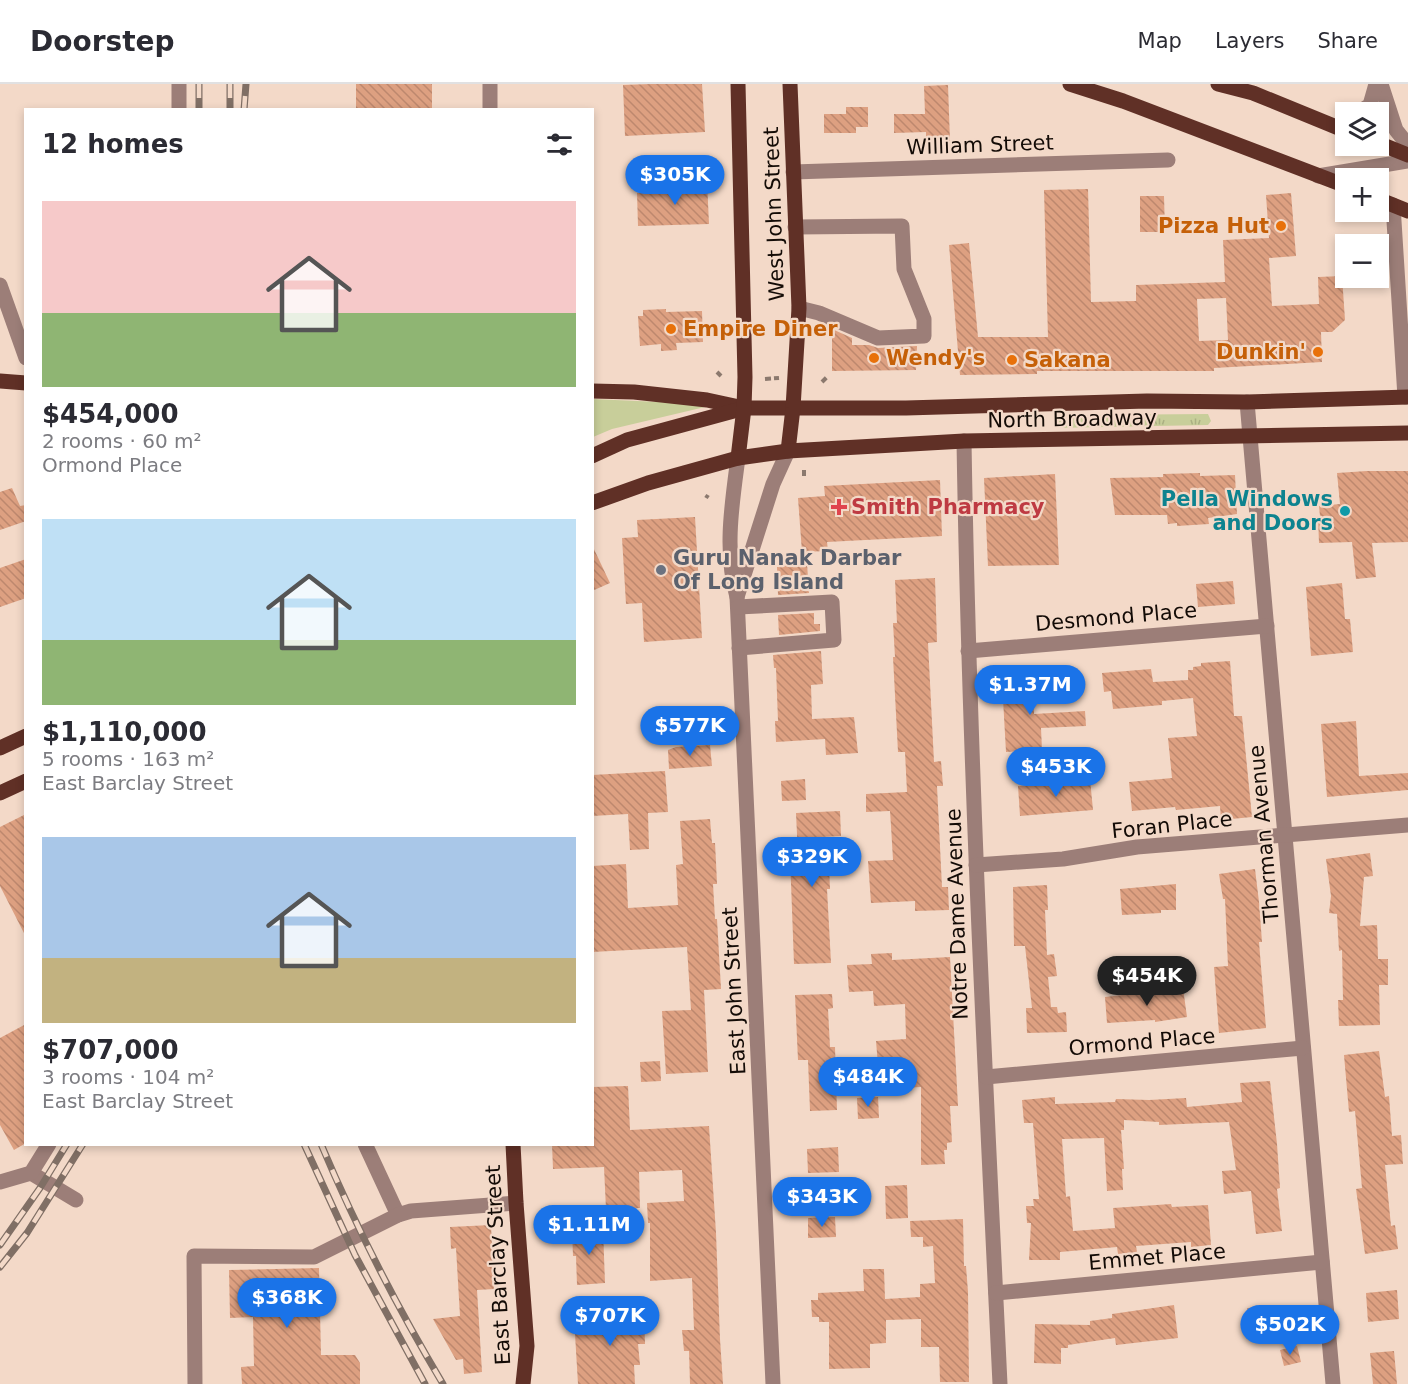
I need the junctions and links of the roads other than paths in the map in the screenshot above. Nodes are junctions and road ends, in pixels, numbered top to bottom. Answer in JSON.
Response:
{"nodes":[{"id":1,"x":179,"y":84,"type":"edge"},
{"id":2,"x":490,"y":84,"type":"edge"},
{"id":3,"x":738,"y":84,"type":"edge"},
{"id":4,"x":790,"y":84,"type":"edge"},
{"id":5,"x":1070,"y":84,"type":"edge"},
{"id":6,"x":1218,"y":84,"type":"edge"},
{"id":7,"x":1376,"y":84,"type":"edge"},
{"id":8,"x":1381,"y":84,"type":"edge"},
{"id":9,"x":1371,"y":102,"type":"edge"},
{"id":10,"x":179,"y":108,"type":"edge"},
{"id":11,"x":490,"y":108,"type":"edge"},
{"id":12,"x":1335,"y":123,"type":"edge"},
{"id":13,"x":1408,"y":145,"type":"edge"},
{"id":14,"x":1389,"y":147,"type":"edge"},
{"id":15,"x":1408,"y":155,"type":"edge"},
{"id":16,"x":1168,"y":160,"type":"dead end"},
{"id":17,"x":1408,"y":161,"type":"edge"},
{"id":18,"x":793,"y":172,"type":"junction"},
{"id":19,"x":1318,"y":176,"type":"junction"},
{"id":20,"x":1335,"y":182,"type":"edge"},
{"id":21,"x":1401,"y":208,"type":"edge"},
{"id":22,"x":795,"y":227,"type":"junction"},
{"id":23,"x":0,"y":285,"type":"edge"},
{"id":24,"x":799,"y":308,"type":"junction"},
{"id":25,"x":24,"y":352,"type":"edge"},
{"id":26,"x":0,"y":381,"type":"edge"},
{"id":27,"x":24,"y":383,"type":"edge"},
{"id":28,"x":594,"y":391,"type":"edge"},
{"id":29,"x":1407,"y":397,"type":"edge"},
{"id":30,"x":1246,"y":402,"type":"junction"},
{"id":31,"x":744,"y":408,"type":"junction"},
{"id":32,"x":793,"y":408,"type":"junction"},
{"id":33,"x":1408,"y":433,"type":"edge"},
{"id":34,"x":1250,"y":436,"type":"junction"},
{"id":35,"x":964,"y":441,"type":"junction"},
{"id":36,"x":788,"y":450,"type":"junction"},
{"id":37,"x":594,"y":455,"type":"edge"},
{"id":38,"x":738,"y":458,"type":"junction"},
{"id":39,"x":594,"y":502,"type":"edge"},
{"id":40,"x":737,"y":602,"type":"junction"},
{"id":41,"x":1267,"y":626,"type":"junction"},
{"id":42,"x":739,"y":648,"type":"junction"},
{"id":43,"x":968,"y":651,"type":"junction"},
{"id":44,"x":24,"y":737,"type":"edge"},
{"id":45,"x":0,"y":748,"type":"edge"},
{"id":46,"x":24,"y":782,"type":"edge"},
{"id":47,"x":0,"y":793,"type":"edge"},
{"id":48,"x":1408,"y":825,"type":"edge"},
{"id":49,"x":1285,"y":836,"type":"junction"},
{"id":50,"x":976,"y":866,"type":"junction"},
{"id":51,"x":1303,"y":1048,"type":"junction"},
{"id":52,"x":986,"y":1077,"type":"junction"},
{"id":53,"x":48,"y":1146,"type":"edge"},
{"id":54,"x":366,"y":1146,"type":"edge"},
{"id":55,"x":513,"y":1146,"type":"edge"},
{"id":56,"x":31,"y":1173,"type":"junction"},
{"id":57,"x":0,"y":1182,"type":"edge"},
{"id":58,"x":76,"y":1200,"type":"dead end"},
{"id":59,"x":516,"y":1203,"type":"junction"},
{"id":60,"x":398,"y":1215,"type":"junction"},
{"id":61,"x":1322,"y":1262,"type":"junction"},
{"id":62,"x":996,"y":1293,"type":"junction"},
{"id":63,"x":195,"y":1384,"type":"edge"},
{"id":64,"x":523,"y":1384,"type":"edge"},
{"id":65,"x":773,"y":1384,"type":"edge"},
{"id":66,"x":1000,"y":1384,"type":"edge"},
{"id":67,"x":1333,"y":1384,"type":"edge"}],
"edges":[{"from":1,"to":10,"type":"street"},
{"from":2,"to":11,"type":"street"},
{"from":3,"to":31,"type":"main road","name":"West John Street"},
{"from":4,"to":18,"type":"main road","name":"West John Street"},
{"from":5,"to":19,"type":"main road"},
{"from":6,"to":12,"type":"main road"},
{"from":7,"to":9,"type":"street"},
{"from":8,"to":13,"type":"street"},
{"from":14,"to":15,"type":"main road"},
{"from":16,"to":18,"type":"street","name":"William Street"},
{"from":17,"to":19,"type":"street"},
{"from":18,"to":22,"type":"main road","name":"West John Street"},
{"from":19,"to":20,"type":"main road"},
{"from":21,"to":29,"type":"street"},
{"from":22,"to":24,"type":"main road","name":"West John Street"},
{"from":22,"to":24,"type":"street"},
{"from":23,"to":25,"type":"street"},
{"from":24,"to":32,"type":"main road","name":"West John Street"},
{"from":26,"to":27,"type":"main road"},
{"from":28,"to":31,"type":"main road"},
{"from":29,"to":30,"type":"main road","name":"North Broadway"},
{"from":30,"to":32,"type":"main road","name":"North Broadway"},
{"from":30,"to":34,"type":"street","name":"Thorman Avenue"},
{"from":31,"to":32,"type":"main road","name":"North Broadway"},
{"from":31,"to":37,"type":"main road"},
{"from":31,"to":38,"type":"main road","name":"West John Street"},
{"from":32,"to":36,"type":"main road","name":"West John Street"},
{"from":33,"to":34,"type":"main road","name":"North Broadway"},
{"from":34,"to":35,"type":"main road","name":"North Broadway"},
{"from":34,"to":41,"type":"street","name":"Thorman Avenue"},
{"from":35,"to":36,"type":"main road","name":"North Broadway"},
{"from":35,"to":43,"type":"street","name":"Notre Dame Avenue"},
{"from":36,"to":38,"type":"main road","name":"North Broadway"},
{"from":36,"to":40,"type":"street","name":"East John Street"},
{"from":38,"to":39,"type":"main road","name":"North Broadway"},
{"from":38,"to":40,"type":"street","name":"East John Street"},
{"from":40,"to":42,"type":"street","name":"East John Street"},
{"from":40,"to":42,"type":"street"},
{"from":41,"to":43,"type":"street","name":"Desmond Place"},
{"from":41,"to":49,"type":"street","name":"Thorman Avenue"},
{"from":42,"to":65,"type":"street","name":"East John Street"},
{"from":43,"to":50,"type":"street","name":"Notre Dame Avenue"},
{"from":44,"to":45,"type":"main road"},
{"from":46,"to":47,"type":"main road"},
{"from":48,"to":49,"type":"street","name":"Foran Place"},
{"from":49,"to":50,"type":"street","name":"Foran Place"},
{"from":49,"to":51,"type":"street","name":"Thorman Avenue"},
{"from":50,"to":52,"type":"street","name":"Notre Dame Avenue"},
{"from":51,"to":52,"type":"street","name":"Ormond Place"},
{"from":51,"to":61,"type":"street","name":"Thorman Avenue"},
{"from":52,"to":62,"type":"street","name":"Notre Dame Avenue"},
{"from":53,"to":56,"type":"street"},
{"from":54,"to":60,"type":"street"},
{"from":55,"to":59,"type":"main road","name":"East Barclay Street"},
{"from":56,"to":57,"type":"street"},
{"from":56,"to":58,"type":"street"},
{"from":59,"to":60,"type":"street"},
{"from":59,"to":64,"type":"main road","name":"East Barclay Street"},
{"from":60,"to":63,"type":"street"},
{"from":61,"to":62,"type":"street","name":"Emmet Place"},
{"from":61,"to":67,"type":"street","name":"Thorman Avenue"},
{"from":62,"to":66,"type":"street","name":"Notre Dame Avenue"}]}
